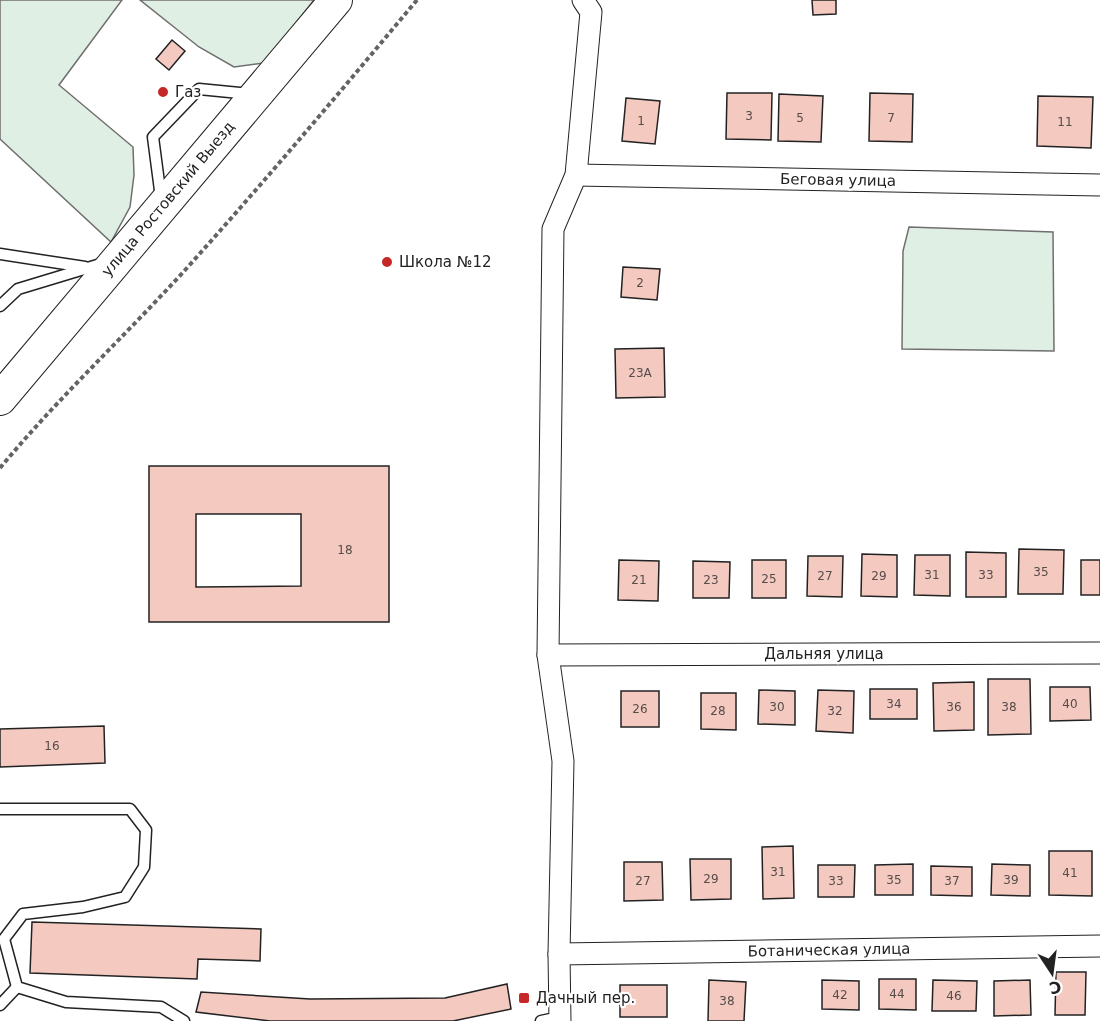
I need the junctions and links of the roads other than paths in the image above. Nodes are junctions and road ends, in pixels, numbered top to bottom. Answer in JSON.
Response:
{"nodes":[{"id":1,"x":336,"y":0,"type":"edge"},
{"id":2,"x":583,"y":0,"type":"edge"},
{"id":3,"x":257,"y":95,"type":"junction"},
{"id":4,"x":576,"y":175,"type":"junction"},
{"id":5,"x":1100,"y":185,"type":"edge"},
{"id":6,"x":162,"y":207,"type":"junction"},
{"id":7,"x":0,"y":254,"type":"edge"},
{"id":8,"x":118,"y":258,"type":"junction"},
{"id":9,"x":88,"y":268,"type":"junction"},
{"id":10,"x":0,"y":306,"type":"edge"},
{"id":11,"x":0,"y":399,"type":"edge"},
{"id":12,"x":1100,"y":653,"type":"edge"},
{"id":13,"x":548,"y":655,"type":"junction"},
{"id":14,"x":0,"y":809,"type":"edge"},
{"id":15,"x":1100,"y":946,"type":"edge"},
{"id":16,"x":559,"y":954,"type":"junction"},
{"id":17,"x":17,"y":987,"type":"junction"},
{"id":18,"x":0,"y":1005,"type":"edge"},
{"id":19,"x":553,"y":1020,"type":"edge"},
{"id":20,"x":184,"y":1021,"type":"edge"}],
"edges":[{"from":1,"to":3,"type":"main road","name":"улица Ростовский Выезд"},
{"from":2,"to":4,"type":"street"},
{"from":3,"to":6,"type":"main road","name":"улица Ростовский Выезд"},
{"from":3,"to":6,"type":"lane"},
{"from":4,"to":5,"type":"street","name":"Беговая улица"},
{"from":4,"to":13,"type":"street"},
{"from":6,"to":8,"type":"main road","name":"улица Ростовский Выезд"},
{"from":7,"to":9,"type":"lane"},
{"from":8,"to":9,"type":"lane"},
{"from":8,"to":11,"type":"main road","name":"улица Ростовский Выезд"},
{"from":9,"to":10,"type":"lane"},
{"from":12,"to":13,"type":"street","name":"Дальняя улица"},
{"from":13,"to":16,"type":"street"},
{"from":14,"to":17,"type":"lane"},
{"from":15,"to":16,"type":"street","name":"Ботаническая улица"},
{"from":16,"to":19,"type":"street"},
{"from":17,"to":18,"type":"lane"},
{"from":17,"to":20,"type":"lane"}]}
